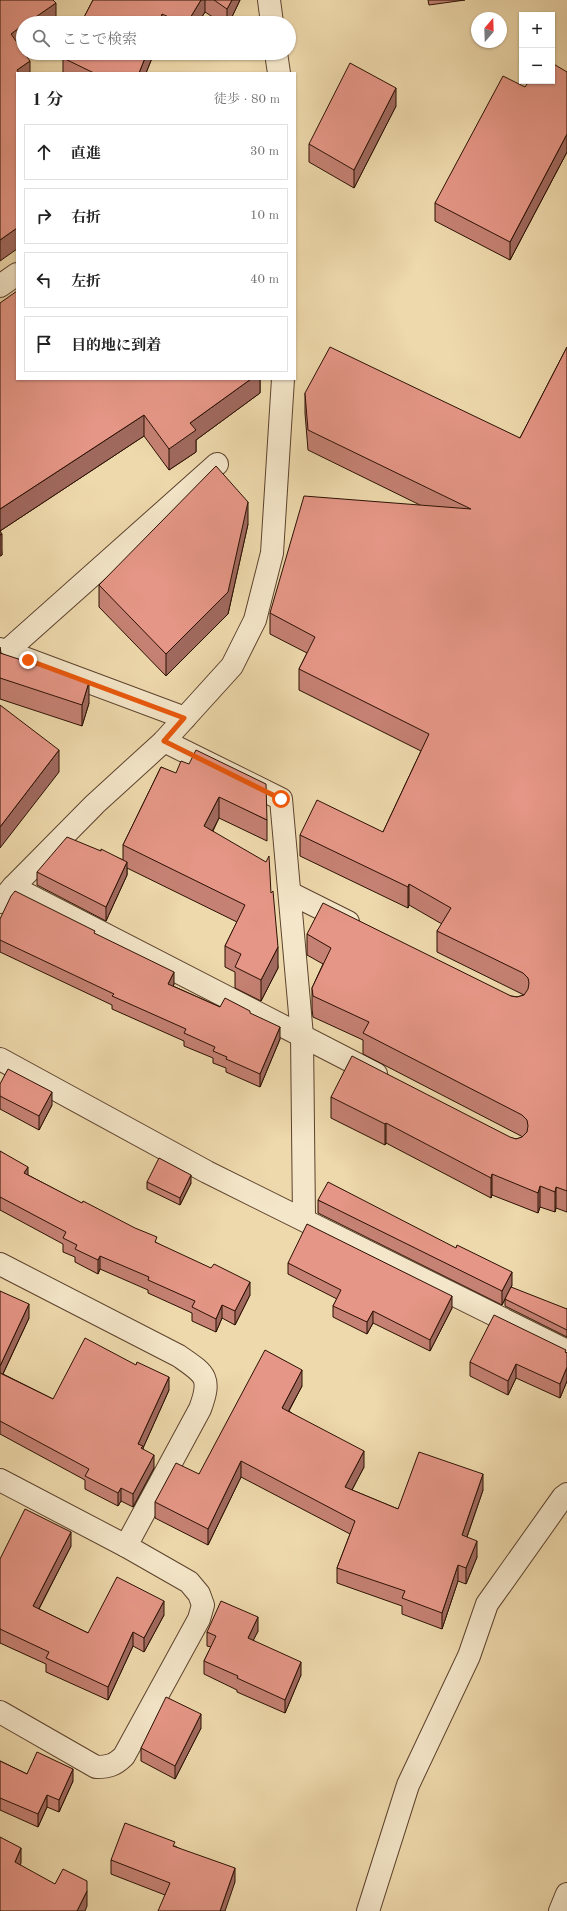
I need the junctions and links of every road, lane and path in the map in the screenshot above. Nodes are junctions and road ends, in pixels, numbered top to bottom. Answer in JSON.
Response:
{"nodes":[{"id":1,"x":269,"y":0,"type":"edge"},
{"id":2,"x":271,"y":16,"type":"edge"},
{"id":3,"x":277,"y":60,"type":"edge"},
{"id":4,"x":279,"y":72,"type":"edge"},
{"id":5,"x":16,"y":275,"type":"edge"},
{"id":6,"x":0,"y":286,"type":"edge"},
{"id":7,"x":283,"y":380,"type":"edge"},
{"id":8,"x":217,"y":464,"type":"dead end"},
{"id":9,"x":3,"y":651,"type":"edge"},
{"id":10,"x":184,"y":718,"type":"junction"},
{"id":11,"x":164,"y":741,"type":"junction"},
{"id":12,"x":290,"y":893,"type":"junction"},
{"id":13,"x":6,"y":894,"type":"edge"},
{"id":14,"x":368,"y":932,"type":"edge"},
{"id":15,"x":302,"y":1036,"type":"junction"},
{"id":16,"x":0,"y":1059,"type":"edge"},
{"id":17,"x":392,"y":1083,"type":"edge"},
{"id":18,"x":304,"y":1218,"type":"junction"},
{"id":19,"x":0,"y":1264,"type":"edge"},
{"id":20,"x":567,"y":1351,"type":"edge"},
{"id":21,"x":0,"y":1480,"type":"edge"},
{"id":22,"x":567,"y":1494,"type":"edge"},
{"id":23,"x":126,"y":1546,"type":"junction"},
{"id":24,"x":0,"y":1712,"type":"edge"},
{"id":25,"x":567,"y":1894,"type":"edge"},
{"id":26,"x":368,"y":1911,"type":"edge"},
{"id":27,"x":560,"y":1911,"type":"edge"}],
"edges":[{"from":1,"to":2,"type":"street"},
{"from":3,"to":4,"type":"street"},
{"from":5,"to":6,"type":"street"},
{"from":7,"to":10,"type":"street"},
{"from":8,"to":9,"type":"street"},
{"from":9,"to":10,"type":"street"},
{"from":10,"to":11,"type":"street"},
{"from":11,"to":12,"type":"street"},
{"from":11,"to":13,"type":"street"},
{"from":12,"to":14,"type":"street"},
{"from":12,"to":15,"type":"street"},
{"from":13,"to":15,"type":"street"},
{"from":15,"to":17,"type":"street"},
{"from":15,"to":18,"type":"street"},
{"from":16,"to":18,"type":"street"},
{"from":18,"to":20,"type":"street"},
{"from":19,"to":23,"type":"street"},
{"from":21,"to":23,"type":"street"},
{"from":22,"to":26,"type":"street"},
{"from":23,"to":24,"type":"street"},
{"from":25,"to":27,"type":"street"}]}
